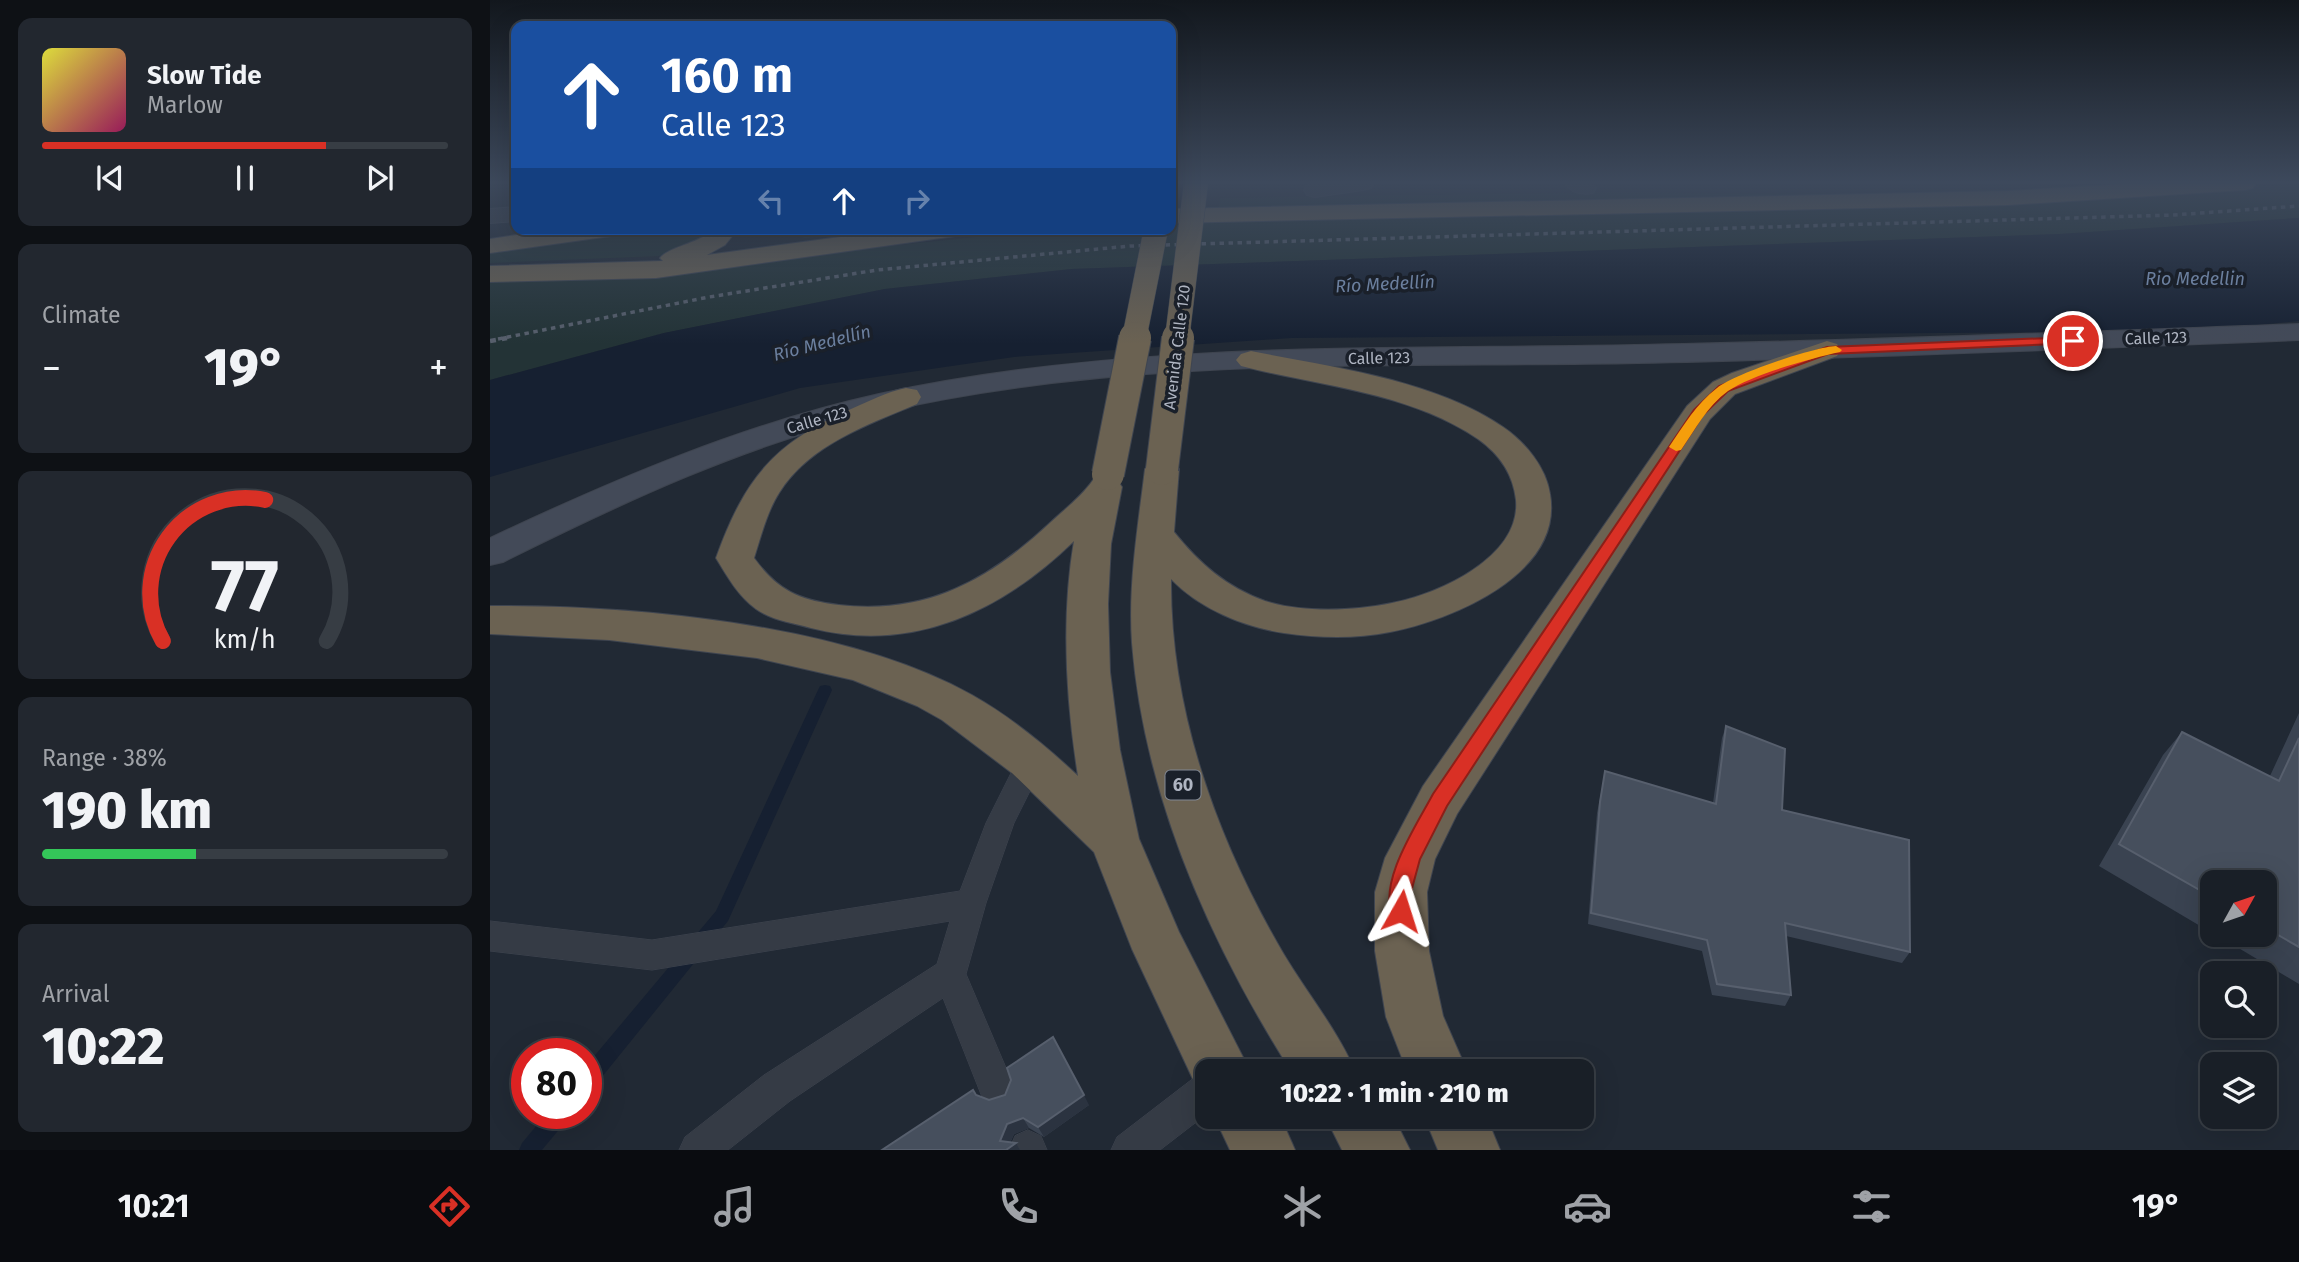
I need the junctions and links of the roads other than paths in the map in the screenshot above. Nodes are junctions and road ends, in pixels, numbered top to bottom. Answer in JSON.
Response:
{"nodes":[{"id":1,"x":556,"y":237,"type":"edge"},
{"id":2,"x":719,"y":237,"type":"edge"},
{"id":3,"x":769,"y":237,"type":"edge"},
{"id":4,"x":897,"y":237,"type":"edge"},
{"id":5,"x":1154,"y":237,"type":"edge"},
{"id":6,"x":1196,"y":237,"type":"edge"},
{"id":7,"x":849,"y":243,"type":"junction"},
{"id":8,"x":490,"y":246,"type":"edge"},
{"id":9,"x":490,"y":274,"type":"edge"},
{"id":10,"x":2299,"y":332,"type":"edge"},
{"id":11,"x":1827,"y":350,"type":"junction"},
{"id":12,"x":1251,"y":360,"type":"junction"},
{"id":13,"x":906,"y":397,"type":"junction"},
{"id":14,"x":1106,"y":482,"type":"junction"},
{"id":15,"x":1155,"y":533,"type":"junction"},
{"id":16,"x":490,"y":553,"type":"edge"},
{"id":17,"x":490,"y":620,"type":"edge"},
{"id":18,"x":1031,"y":761,"type":"junction"},
{"id":19,"x":1114,"y":839,"type":"junction"},
{"id":20,"x":971,"y":903,"type":"junction"},
{"id":21,"x":490,"y":936,"type":"edge"},
{"id":22,"x":950,"y":974,"type":"junction"},
{"id":23,"x":1214,"y":1059,"type":"edge"},
{"id":24,"x":1317,"y":1059,"type":"edge"},
{"id":25,"x":1432,"y":1059,"type":"edge"},
{"id":26,"x":997,"y":1089,"type":"dead end"},
{"id":27,"x":1195,"y":1100,"type":"edge"},
{"id":28,"x":1252,"y":1129,"type":"edge"},
{"id":29,"x":1365,"y":1129,"type":"edge"},
{"id":30,"x":1460,"y":1129,"type":"edge"},
{"id":31,"x":698,"y":1150,"type":"edge"},
{"id":32,"x":1130,"y":1150,"type":"edge"},
{"id":33,"x":1264,"y":1150,"type":"edge"},
{"id":34,"x":1379,"y":1150,"type":"edge"},
{"id":35,"x":1469,"y":1150,"type":"edge"}],
"edges":[{"from":1,"to":8,"type":"highway"},
{"from":2,"to":9,"type":"highway"},
{"from":3,"to":7,"type":"highway"},
{"from":4,"to":7,"type":"highway"},
{"from":5,"to":14,"type":"highway","bridge":true},
{"from":6,"to":15,"type":"highway","name":"Avenida Calle 120","number":"60","bridge":true},
{"from":7,"to":9,"type":"highway"},
{"from":10,"to":11,"type":"main road","name":"Calle 123"},
{"from":11,"to":12,"type":"main road","name":"Calle 123"},
{"from":11,"to":25,"type":"highway"},
{"from":12,"to":13,"type":"main road","name":"Calle 123"},
{"from":12,"to":15,"type":"highway"},
{"from":13,"to":14,"type":"highway"},
{"from":13,"to":16,"type":"main road","name":"Calle 123"},
{"from":14,"to":19,"type":"highway"},
{"from":15,"to":24,"type":"highway","number":"60"},
{"from":17,"to":18,"type":"highway"},
{"from":18,"to":19,"type":"highway"},
{"from":18,"to":20,"type":"lane"},
{"from":19,"to":23,"type":"highway"},
{"from":20,"to":21,"type":"lane"},
{"from":20,"to":22,"type":"lane"},
{"from":22,"to":26,"type":"lane"},
{"from":22,"to":31,"type":"lane"},
{"from":27,"to":32,"type":"lane"},
{"from":28,"to":33,"type":"highway"},
{"from":29,"to":34,"type":"highway"},
{"from":30,"to":35,"type":"highway"}]}
